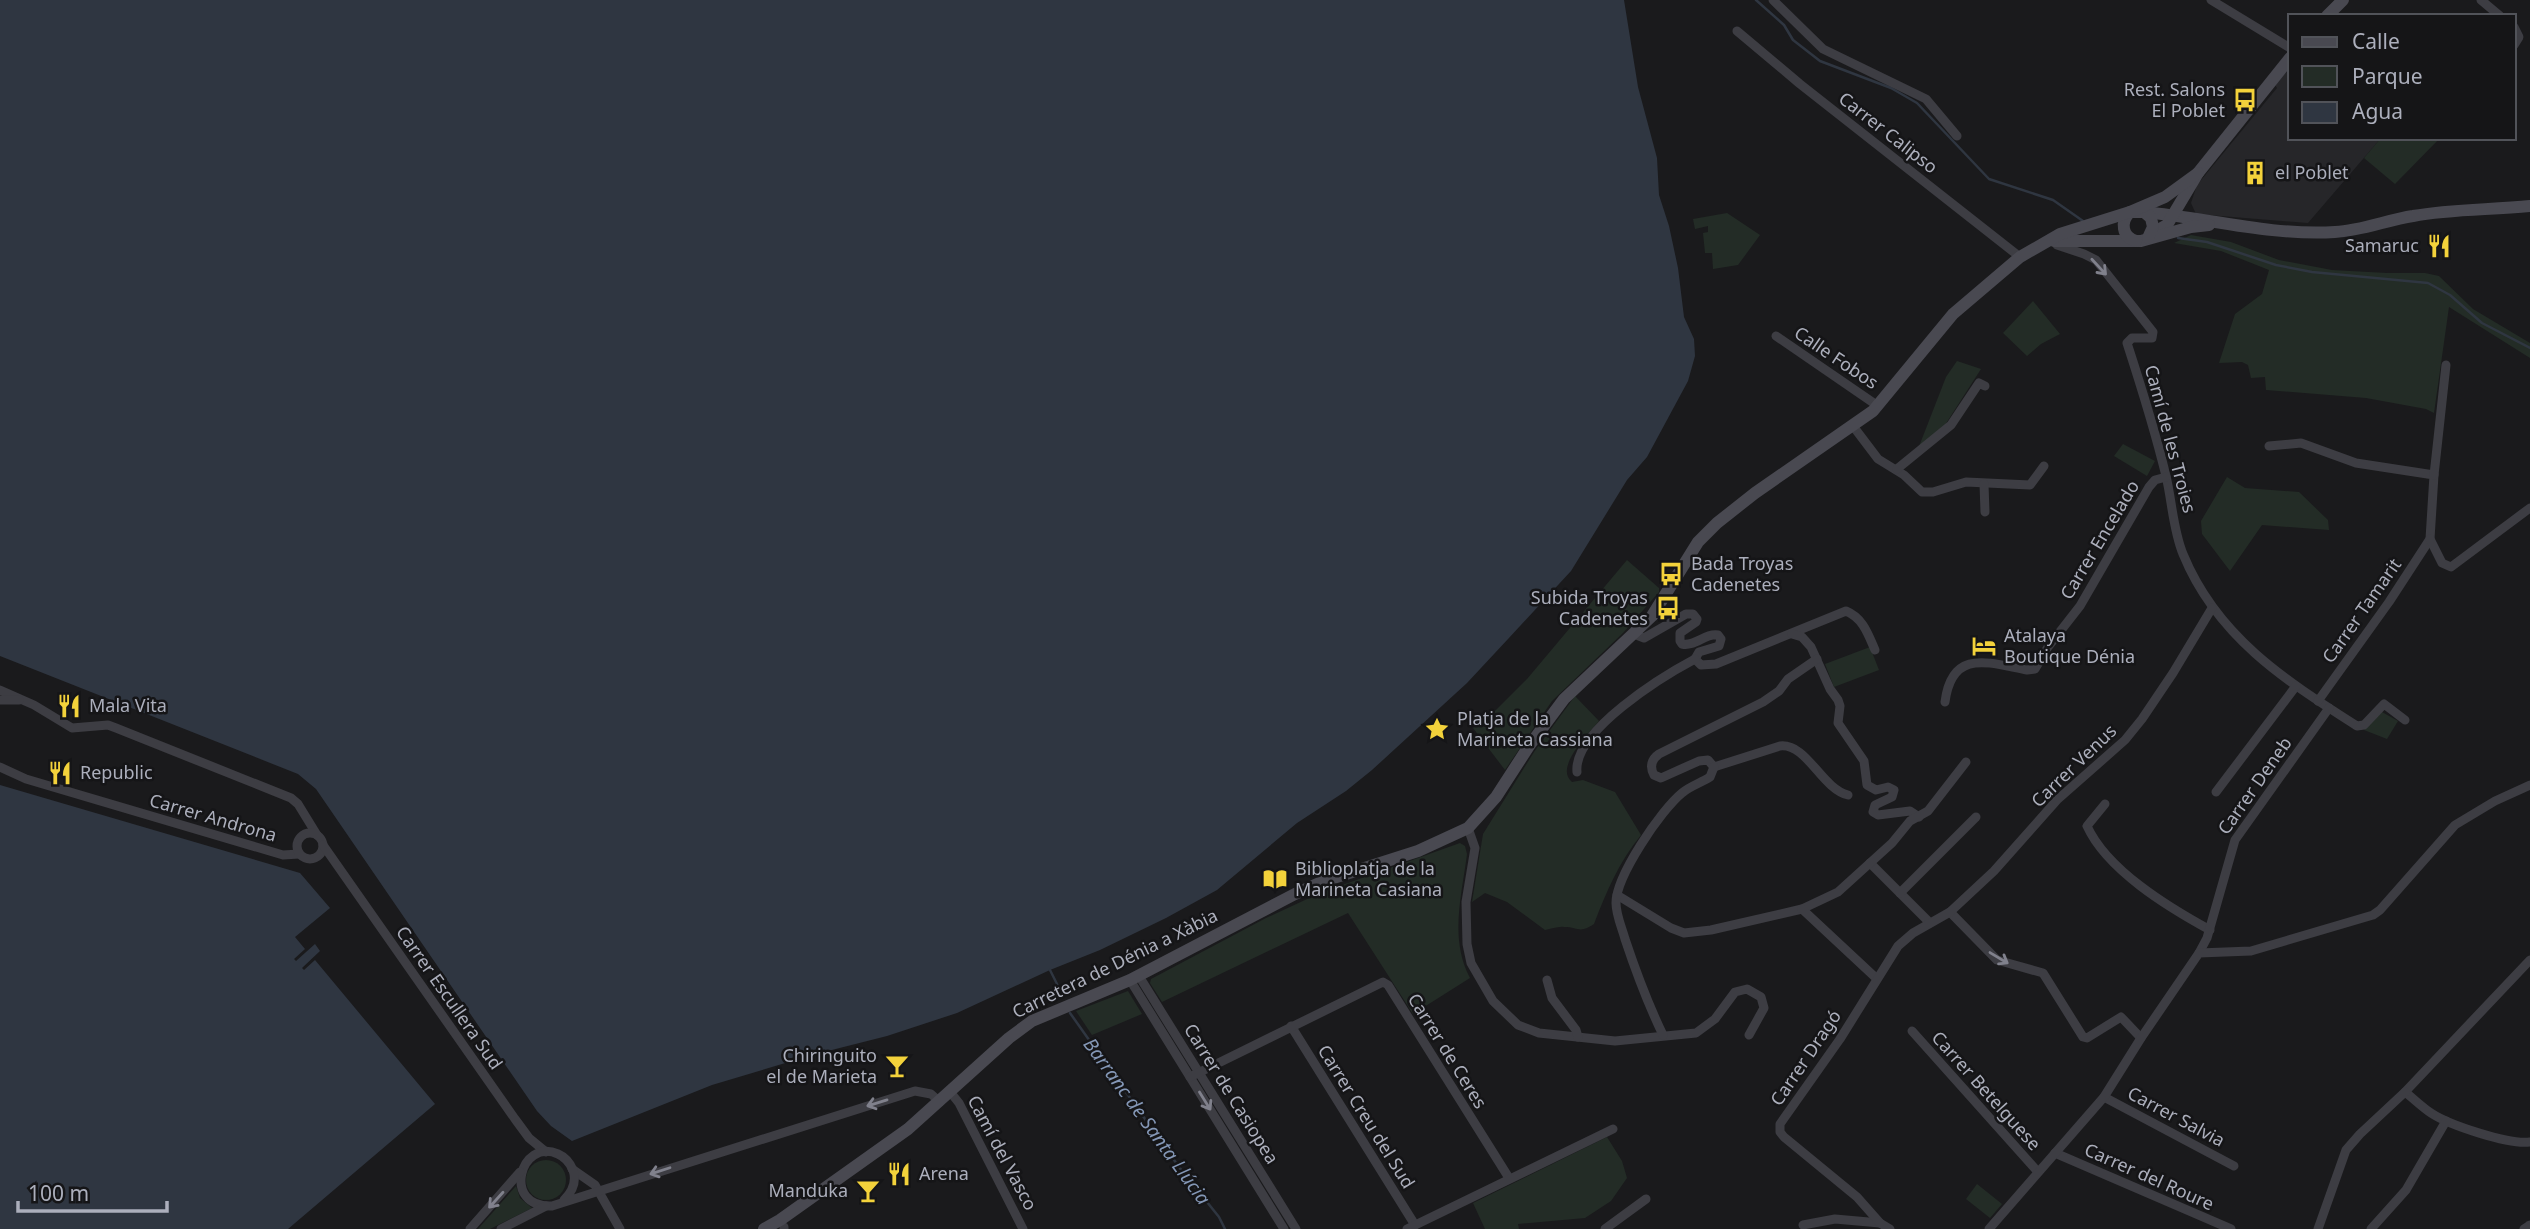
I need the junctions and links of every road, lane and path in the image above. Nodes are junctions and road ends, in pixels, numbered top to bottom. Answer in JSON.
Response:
{"nodes":[{"id":1,"x":1773,"y":0,"type":"edge"},
{"id":2,"x":2211,"y":0,"type":"edge"},
{"id":3,"x":2343,"y":0,"type":"edge"},
{"id":4,"x":2481,"y":0,"type":"edge"},
{"id":5,"x":2329,"y":14,"type":"edge"},
{"id":6,"x":2498,"y":14,"type":"edge"},
{"id":7,"x":1737,"y":31,"type":"dead end"},
{"id":8,"x":2288,"y":47,"type":"edge"},
{"id":9,"x":2288,"y":60,"type":"edge"},
{"id":10,"x":1957,"y":136,"type":"dead end"},
{"id":11,"x":2198,"y":173,"type":"junction"},
{"id":12,"x":2530,"y":206,"type":"edge"},
{"id":13,"x":2137,"y":212,"type":"junction"},
{"id":14,"x":2174,"y":215,"type":"junction"},
{"id":15,"x":2220,"y":223,"type":"junction"},
{"id":16,"x":2147,"y":239,"type":"junction"},
{"id":17,"x":2040,"y":245,"type":"junction"},
{"id":18,"x":2020,"y":257,"type":"junction"},
{"id":19,"x":1776,"y":336,"type":"dead end"},
{"id":20,"x":2446,"y":365,"type":"dead end"},
{"id":21,"x":1984,"y":386,"type":"dead end"},
{"id":22,"x":1878,"y":406,"type":"junction"},
{"id":23,"x":1853,"y":426,"type":"junction"},
{"id":24,"x":2269,"y":446,"type":"dead end"},
{"id":25,"x":2044,"y":466,"type":"dead end"},
{"id":26,"x":1897,"y":469,"type":"junction"},
{"id":27,"x":2434,"y":475,"type":"junction"},
{"id":28,"x":2166,"y":477,"type":"junction"},
{"id":29,"x":1984,"y":484,"type":"junction"},
{"id":30,"x":2530,"y":508,"type":"edge"},
{"id":31,"x":1985,"y":512,"type":"dead end"},
{"id":32,"x":2430,"y":539,"type":"junction"},
{"id":33,"x":2211,"y":608,"type":"junction"},
{"id":34,"x":1634,"y":634,"type":"junction"},
{"id":35,"x":1792,"y":634,"type":"junction"},
{"id":36,"x":1875,"y":650,"type":"dead end"},
{"id":37,"x":1695,"y":659,"type":"junction"},
{"id":38,"x":1817,"y":659,"type":"junction"},
{"id":39,"x":2296,"y":686,"type":"junction"},
{"id":40,"x":0,"y":690,"type":"edge"},
{"id":41,"x":0,"y":700,"type":"edge"},
{"id":42,"x":27,"y":701,"type":"junction"},
{"id":43,"x":2318,"y":701,"type":"junction"},
{"id":44,"x":1945,"y":702,"type":"dead end"},
{"id":45,"x":2329,"y":708,"type":"junction"},
{"id":46,"x":2405,"y":720,"type":"dead end"},
{"id":47,"x":1966,"y":762,"type":"dead end"},
{"id":48,"x":0,"y":767,"type":"edge"},
{"id":49,"x":1714,"y":767,"type":"junction"},
{"id":50,"x":1577,"y":772,"type":"dead end"},
{"id":51,"x":2530,"y":785,"type":"edge"},
{"id":52,"x":2216,"y":792,"type":"dead end"},
{"id":53,"x":1848,"y":795,"type":"dead end"},
{"id":54,"x":291,"y":798,"type":"junction"},
{"id":55,"x":2105,"y":804,"type":"dead end"},
{"id":56,"x":1919,"y":817,"type":"junction"},
{"id":57,"x":1976,"y":817,"type":"dead end"},
{"id":58,"x":1468,"y":828,"type":"junction"},
{"id":59,"x":317,"y":835,"type":"junction"},
{"id":60,"x":302,"y":836,"type":"junction"},
{"id":61,"x":323,"y":845,"type":"junction"},
{"id":62,"x":299,"y":854,"type":"junction"},
{"id":63,"x":316,"y":858,"type":"junction"},
{"id":64,"x":1870,"y":863,"type":"junction"},
{"id":65,"x":344,"y":875,"type":"junction"},
{"id":66,"x":1900,"y":893,"type":"junction"},
{"id":67,"x":1617,"y":895,"type":"junction"},
{"id":68,"x":1802,"y":909,"type":"junction"},
{"id":69,"x":1950,"y":912,"type":"junction"},
{"id":70,"x":1930,"y":923,"type":"junction"},
{"id":71,"x":2210,"y":930,"type":"junction"},
{"id":72,"x":2199,"y":953,"type":"junction"},
{"id":73,"x":2530,"y":960,"type":"edge"},
{"id":74,"x":1134,"y":978,"type":"junction"},
{"id":75,"x":1876,"y":978,"type":"junction"},
{"id":76,"x":1547,"y":980,"type":"dead end"},
{"id":77,"x":1291,"y":1026,"type":"junction"},
{"id":78,"x":1912,"y":1031,"type":"dead end"},
{"id":79,"x":1663,"y":1035,"type":"junction"},
{"id":80,"x":1749,"y":1035,"type":"dead end"},
{"id":81,"x":1578,"y":1037,"type":"junction"},
{"id":82,"x":2141,"y":1038,"type":"junction"},
{"id":83,"x":1194,"y":1074,"type":"junction"},
{"id":84,"x":2405,"y":1092,"type":"junction"},
{"id":85,"x":951,"y":1093,"type":"junction"},
{"id":86,"x":2104,"y":1097,"type":"junction"},
{"id":87,"x":940,"y":1102,"type":"junction"},
{"id":88,"x":2446,"y":1121,"type":"junction"},
{"id":89,"x":1613,"y":1129,"type":"dead end"},
{"id":90,"x":529,"y":1138,"type":"junction"},
{"id":91,"x":2530,"y":1142,"type":"edge"},
{"id":92,"x":546,"y":1152,"type":"junction"},
{"id":93,"x":2055,"y":1153,"type":"junction"},
{"id":94,"x":531,"y":1158,"type":"junction"},
{"id":95,"x":2234,"y":1166,"type":"dead end"},
{"id":96,"x":572,"y":1169,"type":"junction"},
{"id":97,"x":522,"y":1171,"type":"junction"},
{"id":98,"x":2038,"y":1172,"type":"junction"},
{"id":99,"x":1509,"y":1178,"type":"junction"},
{"id":100,"x":825,"y":1189,"type":"junction"},
{"id":101,"x":599,"y":1191,"type":"junction"},
{"id":102,"x":1646,"y":1199,"type":"dead end"},
{"id":103,"x":564,"y":1200,"type":"junction"},
{"id":104,"x":545,"y":1206,"type":"junction"},
{"id":105,"x":1880,"y":1223,"type":"junction"},
{"id":106,"x":1021,"y":1224,"type":"edge"},
{"id":107,"x":1802,"y":1225,"type":"dead end"},
{"id":108,"x":2530,"y":1225,"type":"edge"},
{"id":109,"x":1411,"y":1227,"type":"edge"},
{"id":110,"x":783,"y":1228,"type":"edge"},
{"id":111,"x":470,"y":1229,"type":"edge"},
{"id":112,"x":500,"y":1229,"type":"edge"},
{"id":113,"x":620,"y":1229,"type":"edge"},
{"id":114,"x":764,"y":1229,"type":"edge"},
{"id":115,"x":1284,"y":1229,"type":"edge"},
{"id":116,"x":1296,"y":1229,"type":"edge"},
{"id":117,"x":1605,"y":1229,"type":"edge"},
{"id":118,"x":1890,"y":1229,"type":"edge"},
{"id":119,"x":1989,"y":1229,"type":"edge"},
{"id":120,"x":2231,"y":1229,"type":"edge"},
{"id":121,"x":2318,"y":1229,"type":"edge"},
{"id":122,"x":2371,"y":1229,"type":"edge"},
{"id":123,"x":2524,"y":1229,"type":"edge"}],
"edges":[{"from":1,"to":10,"type":"street"},
{"from":2,"to":8,"type":"street"},
{"from":3,"to":5,"type":"street"},
{"from":4,"to":6,"type":"street"},
{"from":7,"to":18,"type":"street","name":"Carrer Calipso"},
{"from":9,"to":11,"type":"street"},
{"from":11,"to":13,"type":"street"},
{"from":11,"to":14,"type":"street"},
{"from":12,"to":15,"type":"street","name":"Carretera de Dénia a Xàbia"},
{"from":13,"to":14,"type":"street","name":"Carretera de Dénia a Xàbia"},
{"from":13,"to":16,"type":"street"},
{"from":13,"to":16,"type":"street"},
{"from":13,"to":17,"type":"street","name":"Carretera de Dénia a Xàbia"},
{"from":14,"to":15,"type":"street","name":"Carretera de Dénia a Xàbia"},
{"from":14,"to":16,"type":"street"},
{"from":15,"to":16,"type":"street","name":"Carretera de Dénia a Xàbia"},
{"from":16,"to":17,"type":"street","name":"Carretera de Dénia a Xàbia"},
{"from":17,"to":18,"type":"street","name":"Carretera de Dénia a Xàbia"},
{"from":17,"to":28,"type":"street","name":"Camí de les Troies","one_way":true},
{"from":18,"to":22,"type":"street","name":"Carretera de Dénia a Xàbia"},
{"from":19,"to":22,"type":"street","name":"Calle Fobos"},
{"from":20,"to":27,"type":"street","name":"Carrer Tamarit"},
{"from":21,"to":26,"type":"street"},
{"from":22,"to":23,"type":"street","name":"Carretera de Dénia a Xàbia"},
{"from":23,"to":26,"type":"street"},
{"from":23,"to":34,"type":"street","name":"Carretera de Dénia a Xàbia"},
{"from":24,"to":27,"type":"street"},
{"from":25,"to":29,"type":"street"},
{"from":26,"to":29,"type":"street"},
{"from":27,"to":32,"type":"street","name":"Carrer Tamarit"},
{"from":28,"to":33,"type":"street","name":"Camí de les Troies"},
{"from":28,"to":44,"type":"street","name":"Carrer Encelado"},
{"from":29,"to":31,"type":"street"},
{"from":30,"to":32,"type":"street"},
{"from":32,"to":43,"type":"street","name":"Carrer Tamarit"},
{"from":33,"to":39,"type":"street","name":"Camí de les Troies"},
{"from":33,"to":69,"type":"street","name":"Carrer Venus"},
{"from":34,"to":37,"type":"street"},
{"from":34,"to":58,"type":"street","name":"Carretera de Dénia a Xàbia"},
{"from":35,"to":36,"type":"street"},
{"from":35,"to":37,"type":"street"},
{"from":35,"to":38,"type":"street"},
{"from":37,"to":50,"type":"street"},
{"from":38,"to":49,"type":"street"},
{"from":38,"to":56,"type":"street"},
{"from":39,"to":43,"type":"street","name":"Camí de les Troies"},
{"from":39,"to":52,"type":"street"},
{"from":40,"to":42,"type":"street"},
{"from":41,"to":42,"type":"street"},
{"from":42,"to":54,"type":"street"},
{"from":43,"to":45,"type":"street","name":"Camí de les Troies"},
{"from":45,"to":46,"type":"street","name":"Camí de les Troies"},
{"from":45,"to":71,"type":"street","name":"Carrer Deneb"},
{"from":47,"to":56,"type":"street"},
{"from":48,"to":62,"type":"street","name":"Carrer Androna"},
{"from":49,"to":53,"type":"street"},
{"from":49,"to":67,"type":"street"},
{"from":51,"to":72,"type":"street"},
{"from":54,"to":59,"type":"street"},
{"from":54,"to":60,"type":"street"},
{"from":55,"to":71,"type":"street"},
{"from":56,"to":64,"type":"street"},
{"from":57,"to":66,"type":"street"},
{"from":58,"to":74,"type":"street","name":"Carretera de Dénia a Xàbia"},
{"from":58,"to":81,"type":"street"},
{"from":59,"to":60,"type":"street"},
{"from":59,"to":61,"type":"street"},
{"from":60,"to":62,"type":"street"},
{"from":61,"to":63,"type":"street"},
{"from":61,"to":65,"type":"street","name":"Carrer Escullera Sud"},
{"from":62,"to":63,"type":"street"},
{"from":63,"to":65,"type":"street","name":"Carrer Escullera Sud"},
{"from":64,"to":66,"type":"street"},
{"from":64,"to":68,"type":"street"},
{"from":65,"to":90,"type":"street","name":"Carrer Escullera Sud"},
{"from":66,"to":70,"type":"street"},
{"from":67,"to":68,"type":"street"},
{"from":67,"to":79,"type":"street"},
{"from":68,"to":75,"type":"street"},
{"from":69,"to":70,"type":"street","name":"Carrer Venus"},
{"from":69,"to":82,"type":"street","one_way":true},
{"from":70,"to":75,"type":"street","name":"Carrer Dragó"},
{"from":71,"to":72,"type":"street","name":"Carrer Deneb"},
{"from":72,"to":82,"type":"street","name":"Carrer Deneb"},
{"from":73,"to":84,"type":"street"},
{"from":74,"to":83,"type":"street","name":"Carrer de Casiopea"},
{"from":74,"to":85,"type":"street","name":"Carretera de Dénia a Xàbia"},
{"from":75,"to":105,"type":"street","name":"Carrer Dragó"},
{"from":76,"to":81,"type":"street"},
{"from":77,"to":83,"type":"street","name":"Carrer de Ceres"},
{"from":77,"to":99,"type":"street","name":"Carrer de Ceres"},
{"from":77,"to":109,"type":"street","name":"Carrer Creu del Sud"},
{"from":78,"to":98,"type":"street","name":"Carrer Betelguese"},
{"from":79,"to":80,"type":"street"},
{"from":79,"to":81,"type":"street"},
{"from":82,"to":86,"type":"street","name":"Carrer Deneb"},
{"from":83,"to":115,"type":"street","name":"Carrer de Casiopea","one_way":true},
{"from":83,"to":116,"type":"street","name":"Carrer de Casiopea"},
{"from":84,"to":88,"type":"street"},
{"from":84,"to":121,"type":"street"},
{"from":85,"to":87,"type":"street","name":"Carretera de Dénia a Xàbia"},
{"from":85,"to":106,"type":"street","name":"Camí del Vasco"},
{"from":86,"to":93,"type":"street","name":"Carrer Deneb"},
{"from":86,"to":95,"type":"street","name":"Carrer Salvia"},
{"from":87,"to":100,"type":"street","name":"Carretera de Dénia a Xàbia"},
{"from":87,"to":101,"type":"street","one_way":true},
{"from":88,"to":91,"type":"street"},
{"from":88,"to":122,"type":"street"},
{"from":89,"to":99,"type":"street"},
{"from":90,"to":92,"type":"street","name":"Carrer Escullera Sud"},
{"from":90,"to":94,"type":"street","name":"Carrer Escullera Sud"},
{"from":92,"to":94,"type":"street"},
{"from":92,"to":96,"type":"street"},
{"from":93,"to":98,"type":"street","name":"Carrer Deneb"},
{"from":93,"to":120,"type":"street","name":"Carrer del Roure"},
{"from":94,"to":97,"type":"street"},
{"from":96,"to":101,"type":"street"},
{"from":96,"to":103,"type":"street"},
{"from":97,"to":104,"type":"street"},
{"from":97,"to":111,"type":"street","one_way":true},
{"from":98,"to":119,"type":"street","name":"Carrer Deneb"},
{"from":99,"to":109,"type":"street"},
{"from":100,"to":110,"type":"street","name":"Carretera de Dénia a Xàbia"},
{"from":100,"to":114,"type":"street","name":"Carretera de Dénia a Xàbia"},
{"from":101,"to":103,"type":"street"},
{"from":101,"to":113,"type":"street"},
{"from":102,"to":117,"type":"street"},
{"from":103,"to":104,"type":"street"},
{"from":104,"to":112,"type":"street"},
{"from":105,"to":107,"type":"street"},
{"from":105,"to":118,"type":"street","name":"Carrer Dragó"},
{"from":108,"to":123,"type":"street"}]}
